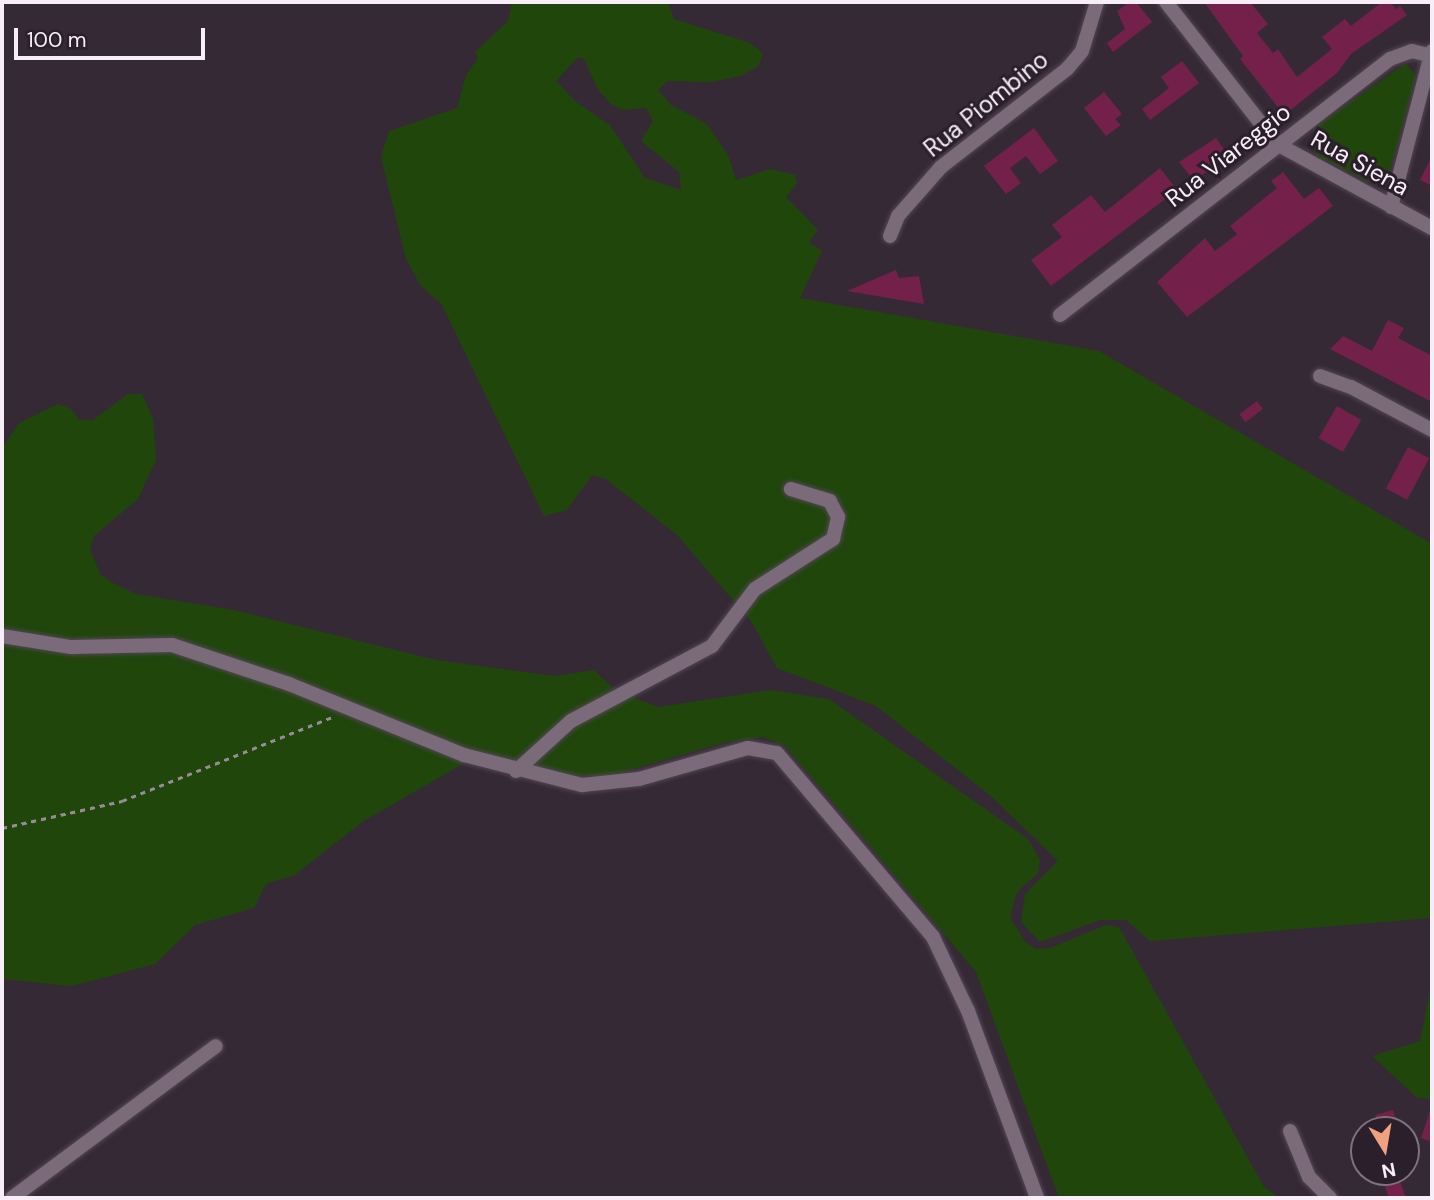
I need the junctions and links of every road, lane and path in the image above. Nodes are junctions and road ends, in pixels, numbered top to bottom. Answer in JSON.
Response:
{"nodes":[{"id":1,"x":1097,"y":2,"type":"edge"},
{"id":2,"x":1166,"y":2,"type":"edge"},
{"id":3,"x":1432,"y":54,"type":"edge"},
{"id":4,"x":1277,"y":144,"type":"junction"},
{"id":5,"x":1391,"y":207,"type":"junction"},
{"id":6,"x":1432,"y":228,"type":"edge"},
{"id":7,"x":890,"y":236,"type":"dead end"},
{"id":8,"x":1060,"y":315,"type":"dead end"},
{"id":9,"x":1320,"y":376,"type":"dead end"},
{"id":10,"x":1432,"y":430,"type":"edge"},
{"id":11,"x":792,"y":489,"type":"dead end"},
{"id":12,"x":2,"y":636,"type":"edge"},
{"id":13,"x":351,"y":709,"type":"junction"},
{"id":14,"x":516,"y":771,"type":"junction"},
{"id":15,"x":2,"y":828,"type":"edge"},
{"id":16,"x":216,"y":1046,"type":"dead end"},
{"id":17,"x":1290,"y":1131,"type":"dead end"},
{"id":18,"x":12,"y":1198,"type":"edge"},
{"id":19,"x":1037,"y":1198,"type":"edge"},
{"id":20,"x":1330,"y":1198,"type":"edge"}],
"edges":[{"from":1,"to":7,"type":"street","name":"Rua Piombino"},
{"from":2,"to":4,"type":"street","name":"Rua Siena"},
{"from":3,"to":4,"type":"street","name":"Rua Viareggio"},
{"from":3,"to":5,"type":"street"},
{"from":4,"to":5,"type":"street","name":"Rua Siena"},
{"from":4,"to":8,"type":"street","name":"Rua Viareggio"},
{"from":5,"to":6,"type":"street","name":"Rua Siena"},
{"from":9,"to":10,"type":"street"},
{"from":11,"to":14,"type":"street"},
{"from":12,"to":13,"type":"street"},
{"from":13,"to":14,"type":"street"},
{"from":13,"to":15,"type":"path"},
{"from":14,"to":19,"type":"street"},
{"from":16,"to":18,"type":"street"},
{"from":17,"to":20,"type":"street"}]}
